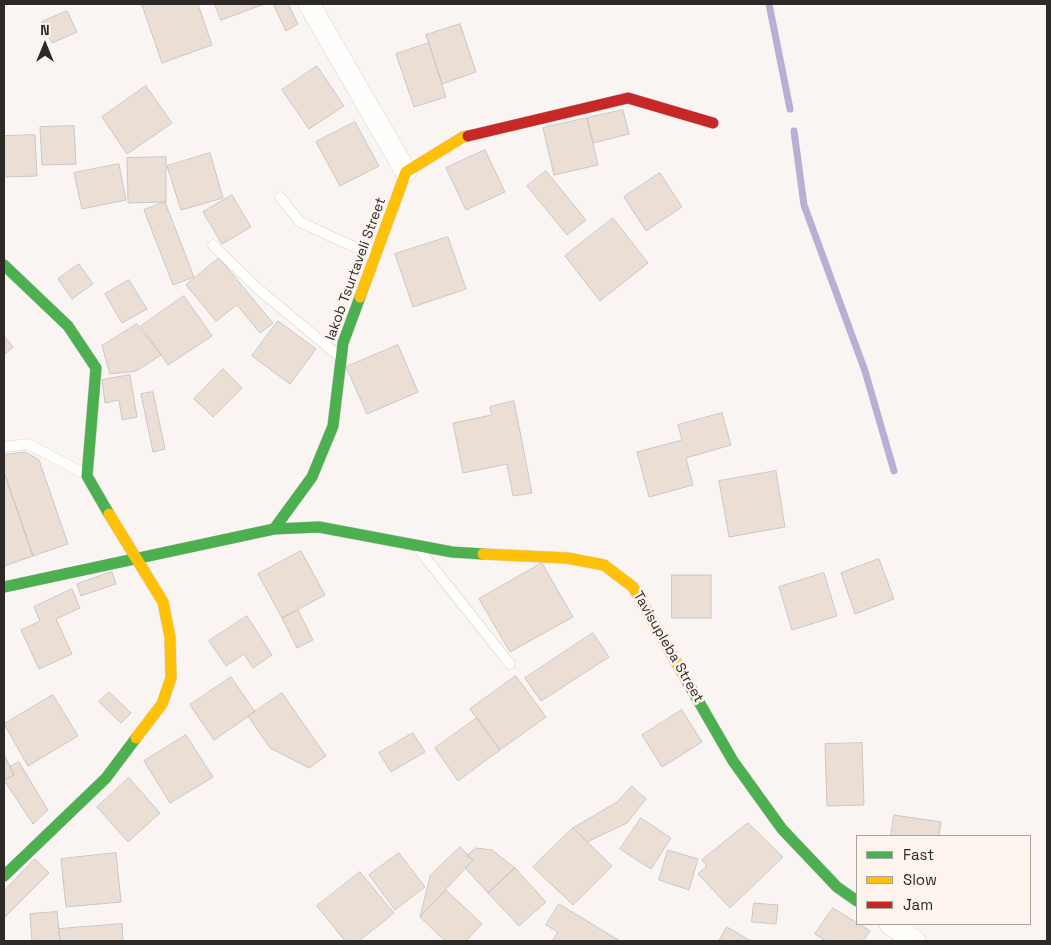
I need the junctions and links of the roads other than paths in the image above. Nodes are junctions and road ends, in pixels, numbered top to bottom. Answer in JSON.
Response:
{"nodes":[{"id":1,"x":309,"y":4,"type":"edge"},
{"id":2,"x":713,"y":123,"type":"dead end"},
{"id":3,"x":406,"y":172,"type":"junction"},
{"id":4,"x":280,"y":197,"type":"dead end"},
{"id":5,"x":213,"y":245,"type":"dead end"},
{"id":6,"x":375,"y":256,"type":"junction"},
{"id":7,"x":4,"y":265,"type":"edge"},
{"id":8,"x":342,"y":358,"type":"junction"},
{"id":9,"x":4,"y":447,"type":"edge"},
{"id":10,"x":88,"y":476,"type":"junction"},
{"id":11,"x":274,"y":529,"type":"junction"},
{"id":12,"x":415,"y":545,"type":"junction"},
{"id":13,"x":136,"y":560,"type":"junction"},
{"id":14,"x":4,"y":587,"type":"edge"},
{"id":15,"x":510,"y":664,"type":"dead end"},
{"id":16,"x":4,"y":876,"type":"edge"},
{"id":17,"x":856,"y":900,"type":"edge"},
{"id":18,"x":891,"y":925,"type":"edge"},
{"id":19,"x":915,"y":941,"type":"edge"}],
"edges":[{"from":1,"to":3,"type":"street"},
{"from":2,"to":3,"type":"street"},
{"from":3,"to":6,"type":"street","name":"Iakob Tsurtaveli Street"},
{"from":4,"to":6,"type":"lane"},
{"from":5,"to":8,"type":"lane"},
{"from":6,"to":8,"type":"street","name":"Iakob Tsurtaveli Street"},
{"from":7,"to":10,"type":"street"},
{"from":8,"to":11,"type":"street","name":"Iakob Tsurtaveli Street"},
{"from":9,"to":10,"type":"lane"},
{"from":10,"to":13,"type":"street"},
{"from":11,"to":12,"type":"street","name":"Tavisupleba Street"},
{"from":11,"to":13,"type":"street"},
{"from":12,"to":15,"type":"lane"},
{"from":12,"to":17,"type":"street","name":"Tavisupleba Street"},
{"from":13,"to":14,"type":"street"},
{"from":13,"to":16,"type":"street"},
{"from":18,"to":19,"type":"street"}]}
